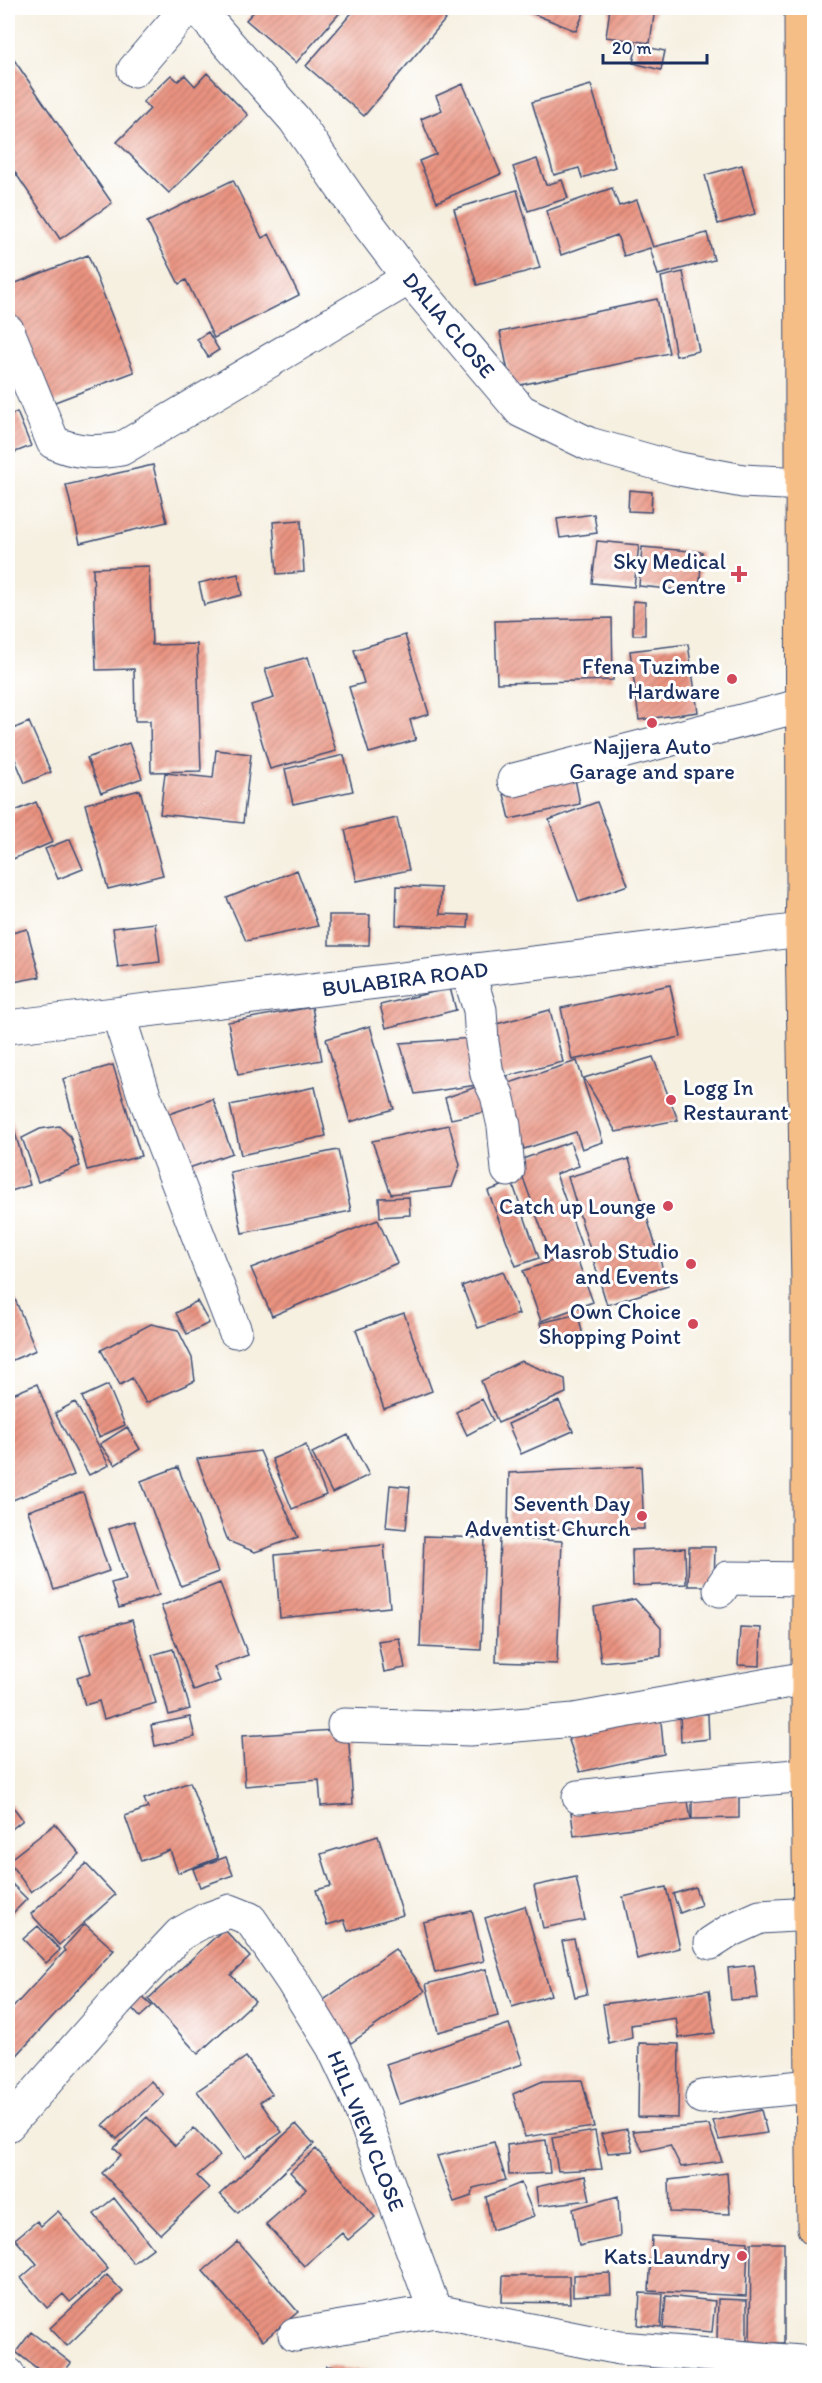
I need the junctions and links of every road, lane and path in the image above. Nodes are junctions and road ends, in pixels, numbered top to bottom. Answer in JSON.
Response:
{"nodes":[{"id":1,"x":187,"y":8,"type":"edge"},
{"id":2,"x":197,"y":8,"type":"edge"},
{"id":3,"x":801,"y":8,"type":"edge"},
{"id":4,"x":134,"y":70,"type":"dead end"},
{"id":5,"x":809,"y":157,"type":"edge"},
{"id":6,"x":409,"y":278,"type":"junction"},
{"id":7,"x":8,"y":331,"type":"edge"},
{"id":8,"x":809,"y":332,"type":"edge"},
{"id":9,"x":809,"y":439,"type":"edge"},
{"id":10,"x":803,"y":484,"type":"junction"},
{"id":11,"x":803,"y":705,"type":"junction"},
{"id":12,"x":514,"y":780,"type":"dead end"},
{"id":13,"x":809,"y":888,"type":"edge"},
{"id":14,"x":802,"y":930,"type":"junction"},
{"id":15,"x":468,"y":971,"type":"junction"},
{"id":16,"x":118,"y":1014,"type":"junction"},
{"id":17,"x":8,"y":1027,"type":"edge"},
{"id":18,"x":810,"y":1147,"type":"edge"},
{"id":19,"x":508,"y":1170,"type":"dead end"},
{"id":20,"x":811,"y":1285,"type":"edge"},
{"id":21,"x":234,"y":1331,"type":"dead end"},
{"id":22,"x":812,"y":1406,"type":"edge"},
{"id":23,"x":807,"y":1579,"type":"junction"},
{"id":24,"x":720,"y":1590,"type":"dead end"},
{"id":25,"x":807,"y":1678,"type":"junction"},
{"id":26,"x":344,"y":1725,"type":"dead end"},
{"id":27,"x":808,"y":1775,"type":"junction"},
{"id":28,"x":579,"y":1797,"type":"dead end"},
{"id":29,"x":810,"y":1914,"type":"junction"},
{"id":30,"x":711,"y":1943,"type":"dead end"},
{"id":31,"x":812,"y":2086,"type":"junction"},
{"id":32,"x":702,"y":2097,"type":"dead end"},
{"id":33,"x":8,"y":2125,"type":"edge"},
{"id":34,"x":814,"y":2158,"type":"edge"},
{"id":35,"x":814,"y":2228,"type":"edge"},
{"id":36,"x":435,"y":2311,"type":"junction"},
{"id":37,"x":295,"y":2335,"type":"dead end"},
{"id":38,"x":814,"y":2363,"type":"edge"}],
"edges":[{"from":1,"to":4,"type":"street"},
{"from":2,"to":6,"type":"street","name":"DALIA CLOSE"},
{"from":3,"to":5,"type":"main road"},
{"from":5,"to":8,"type":"main road"},
{"from":6,"to":7,"type":"street"},
{"from":6,"to":10,"type":"street","name":"DALIA CLOSE"},
{"from":8,"to":9,"type":"main road"},
{"from":9,"to":10,"type":"main road"},
{"from":10,"to":11,"type":"main road"},
{"from":11,"to":12,"type":"street"},
{"from":11,"to":13,"type":"main road"},
{"from":13,"to":14,"type":"main road"},
{"from":14,"to":15,"type":"street","name":"BULABIRA ROAD"},
{"from":14,"to":18,"type":"main road"},
{"from":15,"to":16,"type":"street","name":"BULABIRA ROAD"},
{"from":15,"to":19,"type":"street"},
{"from":16,"to":17,"type":"street","name":"BULABIRA ROAD"},
{"from":16,"to":21,"type":"street"},
{"from":18,"to":20,"type":"main road"},
{"from":20,"to":22,"type":"main road"},
{"from":22,"to":23,"type":"main road"},
{"from":23,"to":24,"type":"street"},
{"from":23,"to":25,"type":"main road"},
{"from":25,"to":26,"type":"street"},
{"from":25,"to":27,"type":"main road"},
{"from":27,"to":28,"type":"street"},
{"from":27,"to":29,"type":"main road"},
{"from":29,"to":30,"type":"street"},
{"from":29,"to":31,"type":"main road"},
{"from":31,"to":32,"type":"street"},
{"from":31,"to":34,"type":"main road"},
{"from":33,"to":36,"type":"street","name":"HILL VIEW CLOSE"},
{"from":34,"to":35,"type":"main road"},
{"from":36,"to":37,"type":"street"},
{"from":36,"to":38,"type":"street"}]}
